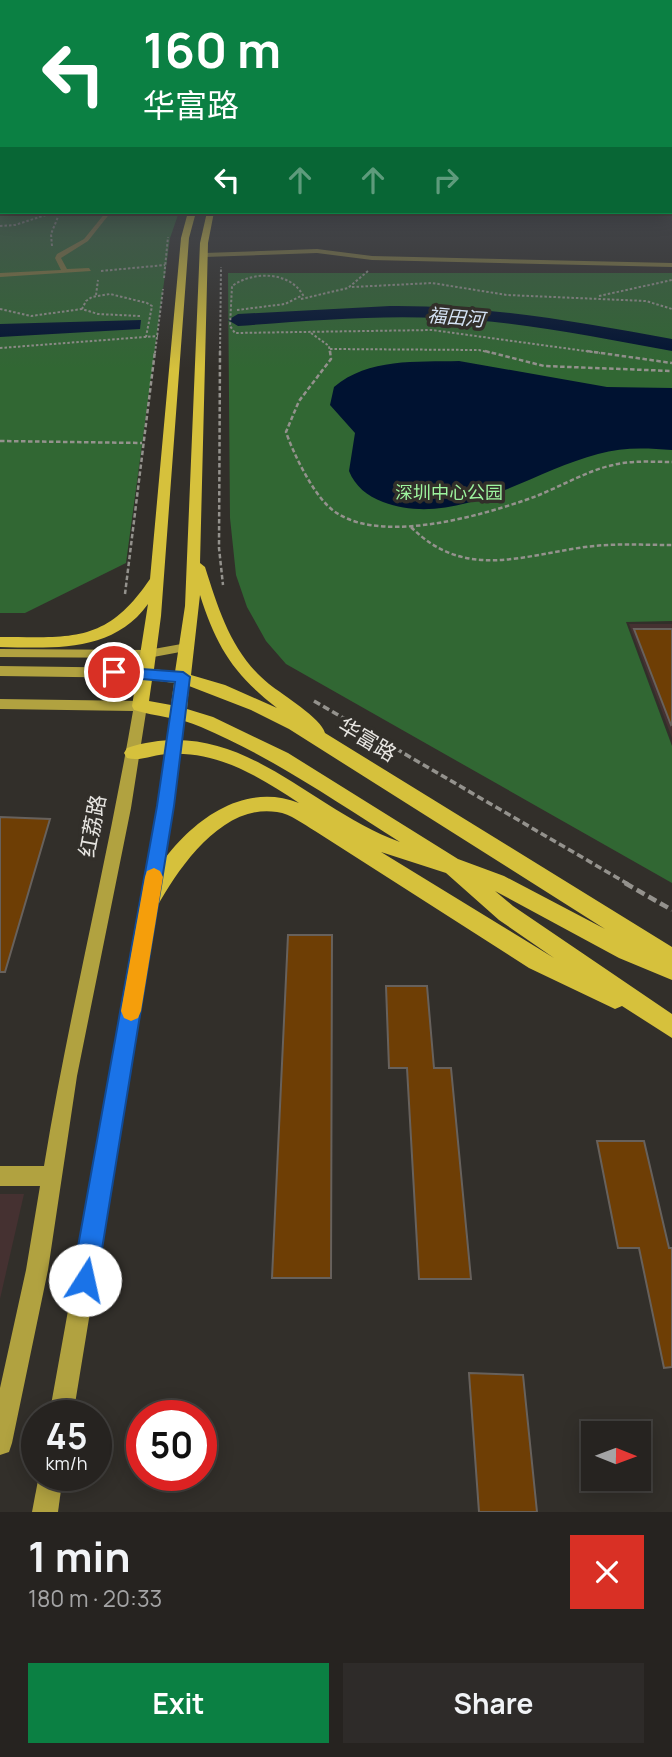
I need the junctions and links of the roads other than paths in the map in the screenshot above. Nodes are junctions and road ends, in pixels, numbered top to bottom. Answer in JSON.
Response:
{"nodes":[{"id":1,"x":96,"y":228,"type":"edge"},
{"id":2,"x":188,"y":228,"type":"edge"},
{"id":3,"x":208,"y":228,"type":"edge"},
{"id":4,"x":204,"y":255,"type":"junction"},
{"id":5,"x":672,"y":265,"type":"edge"},
{"id":6,"x":65,"y":271,"type":"junction"},
{"id":7,"x":93,"y":271,"type":"road end"},
{"id":8,"x":0,"y":275,"type":"edge"},
{"id":9,"x":194,"y":554,"type":"junction"},
{"id":10,"x":157,"y":578,"type":"junction"},
{"id":11,"x":0,"y":642,"type":"edge"},
{"id":12,"x":187,"y":647,"type":"junction"},
{"id":13,"x":0,"y":653,"type":"edge"},
{"id":14,"x":148,"y":654,"type":"junction"},
{"id":15,"x":0,"y":671,"type":"edge"},
{"id":16,"x":145,"y":673,"type":"junction"},
{"id":17,"x":183,"y":677,"type":"junction"},
{"id":18,"x":0,"y":704,"type":"edge"},
{"id":19,"x":140,"y":706,"type":"junction"},
{"id":20,"x":178,"y":712,"type":"junction"},
{"id":21,"x":174,"y":745,"type":"junction"},
{"id":22,"x":329,"y":745,"type":"junction"},
{"id":23,"x":133,"y":753,"type":"junction"},
{"id":24,"x":447,"y":862,"type":"junction"},
{"id":25,"x":150,"y":900,"type":"junction"},
{"id":26,"x":672,"y":958,"type":"edge"},
{"id":27,"x":672,"y":970,"type":"edge"},
{"id":28,"x":668,"y":1024,"type":"edge"},
{"id":29,"x":0,"y":1176,"type":"edge"},
{"id":30,"x":51,"y":1176,"type":"junction"},
{"id":31,"x":64,"y":1400,"type":"edge"},
{"id":32,"x":0,"y":1444,"type":"edge"},
{"id":33,"x":48,"y":1491,"type":"edge"},
{"id":34,"x":45,"y":1512,"type":"edge"}],
"edges":[{"from":1,"to":6,"type":"lane"},
{"from":2,"to":10,"type":"main road","name":"红荔路"},
{"from":3,"to":4,"type":"main road"},
{"from":4,"to":5,"type":"street"},
{"from":4,"to":9,"type":"main road"},
{"from":6,"to":7,"type":"lane"},
{"from":6,"to":8,"type":"lane"},
{"from":9,"to":12,"type":"main road"},
{"from":9,"to":22,"type":"main road"},
{"from":10,"to":11,"type":"main road"},
{"from":10,"to":14,"type":"main road","name":"红荔路"},
{"from":12,"to":14,"type":"main road"},
{"from":12,"to":17,"type":"main road"},
{"from":13,"to":14,"type":"main road"},
{"from":14,"to":16,"type":"main road","name":"红荔路"},
{"from":15,"to":16,"type":"main road","name":"华富路"},
{"from":16,"to":17,"type":"main road","name":"华富路"},
{"from":16,"to":19,"type":"main road","name":"红荔路"},
{"from":17,"to":20,"type":"main road"},
{"from":17,"to":22,"type":"main road","name":"华富路"},
{"from":18,"to":19,"type":"main road"},
{"from":19,"to":20,"type":"main road"},
{"from":19,"to":23,"type":"main road","name":"红荔路"},
{"from":20,"to":21,"type":"main road"},
{"from":20,"to":24,"type":"main road"},
{"from":21,"to":23,"type":"main road"},
{"from":21,"to":24,"type":"main road"},
{"from":21,"to":25,"type":"main road"},
{"from":22,"to":26,"type":"main road","name":"华富路"},
{"from":23,"to":30,"type":"main road","name":"红荔路"},
{"from":24,"to":27,"type":"main road"},
{"from":24,"to":28,"type":"main road"},
{"from":25,"to":28,"type":"main road"},
{"from":25,"to":31,"type":"main road"},
{"from":29,"to":30,"type":"main road"},
{"from":30,"to":32,"type":"main road","name":"红荔路"},
{"from":33,"to":34,"type":"main road"}]}
